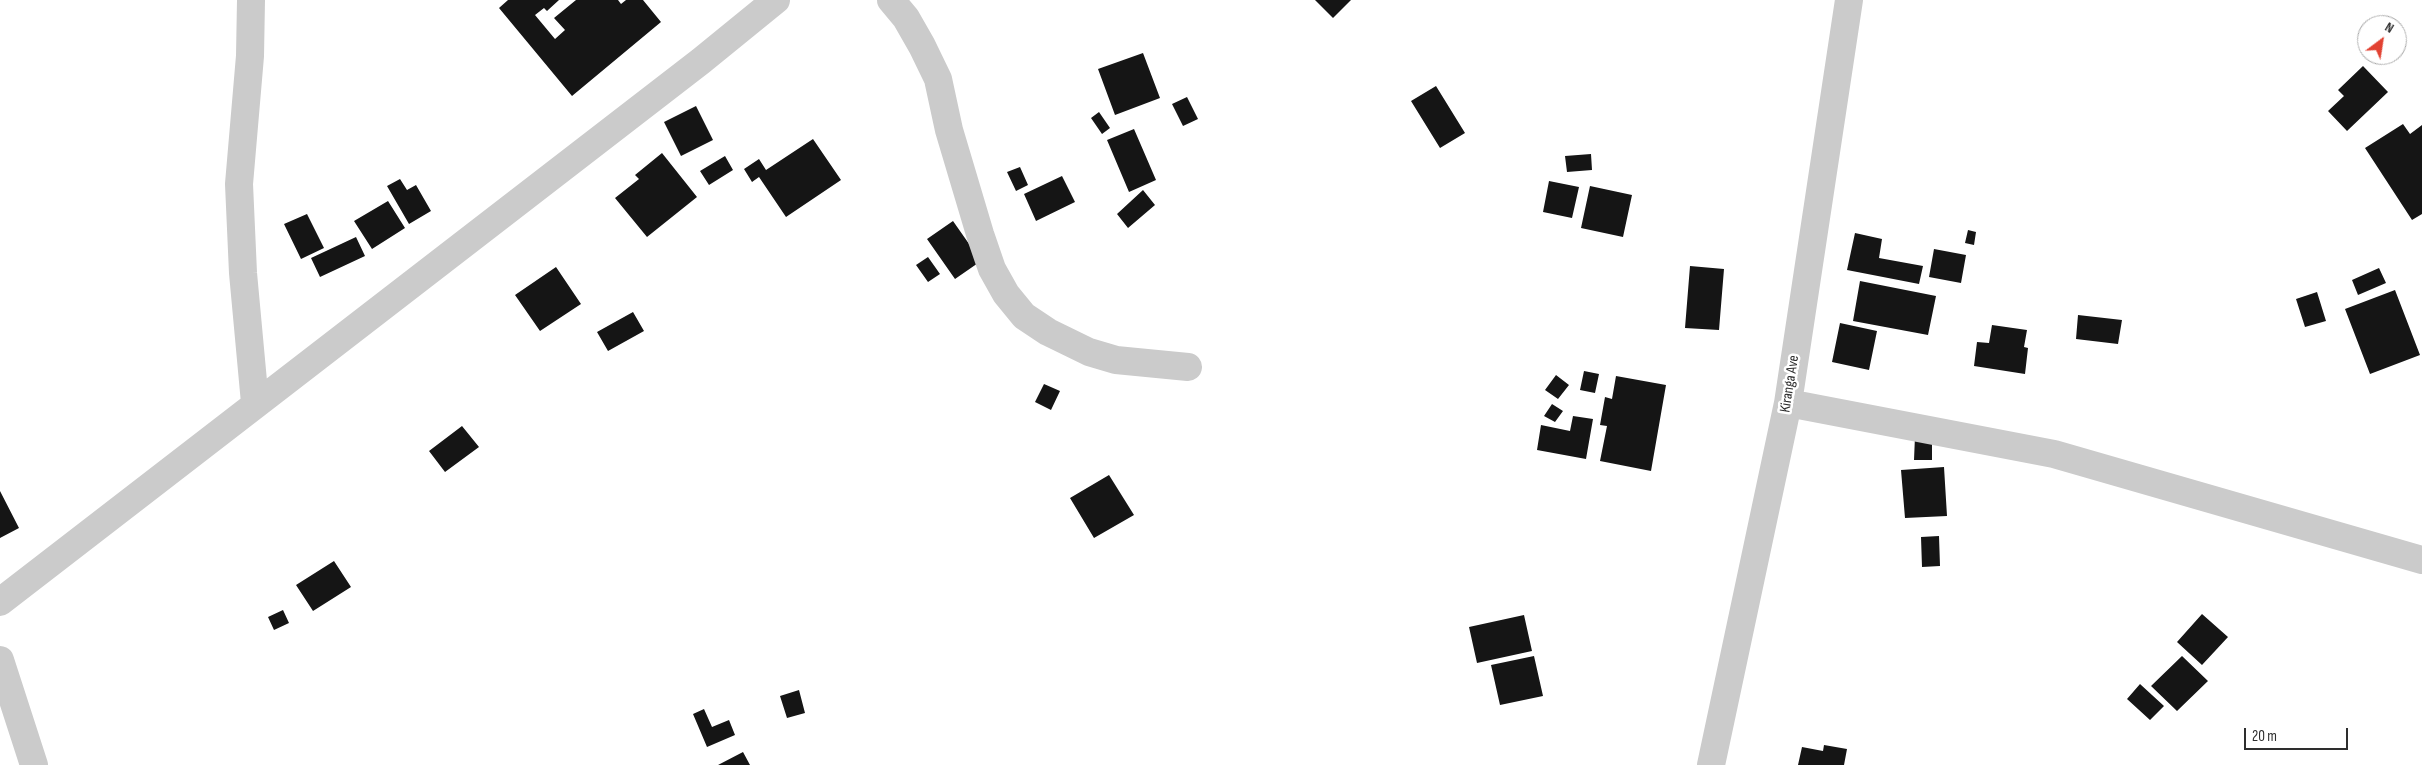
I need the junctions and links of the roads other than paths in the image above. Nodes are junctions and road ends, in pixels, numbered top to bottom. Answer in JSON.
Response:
{"nodes":[{"id":1,"x":251,"y":0,"type":"edge"},
{"id":2,"x":776,"y":0,"type":"edge"},
{"id":3,"x":891,"y":0,"type":"edge"},
{"id":4,"x":1849,"y":0,"type":"edge"},
{"id":5,"x":1188,"y":367,"type":"dead end"},
{"id":6,"x":255,"y":403,"type":"junction"},
{"id":7,"x":1788,"y":403,"type":"junction"},
{"id":8,"x":2422,"y":560,"type":"edge"},
{"id":9,"x":0,"y":602,"type":"edge"},
{"id":10,"x":0,"y":660,"type":"edge"},
{"id":11,"x":34,"y":765,"type":"edge"},
{"id":12,"x":1711,"y":765,"type":"edge"}],
"edges":[{"from":1,"to":6,"type":"street"},
{"from":2,"to":6,"type":"street"},
{"from":3,"to":5,"type":"street"},
{"from":4,"to":7,"type":"street","name":"Kiranga Ave"},
{"from":6,"to":9,"type":"street"},
{"from":7,"to":8,"type":"street"},
{"from":7,"to":12,"type":"street","name":"Kiranga Ave"},
{"from":10,"to":11,"type":"street"}]}
